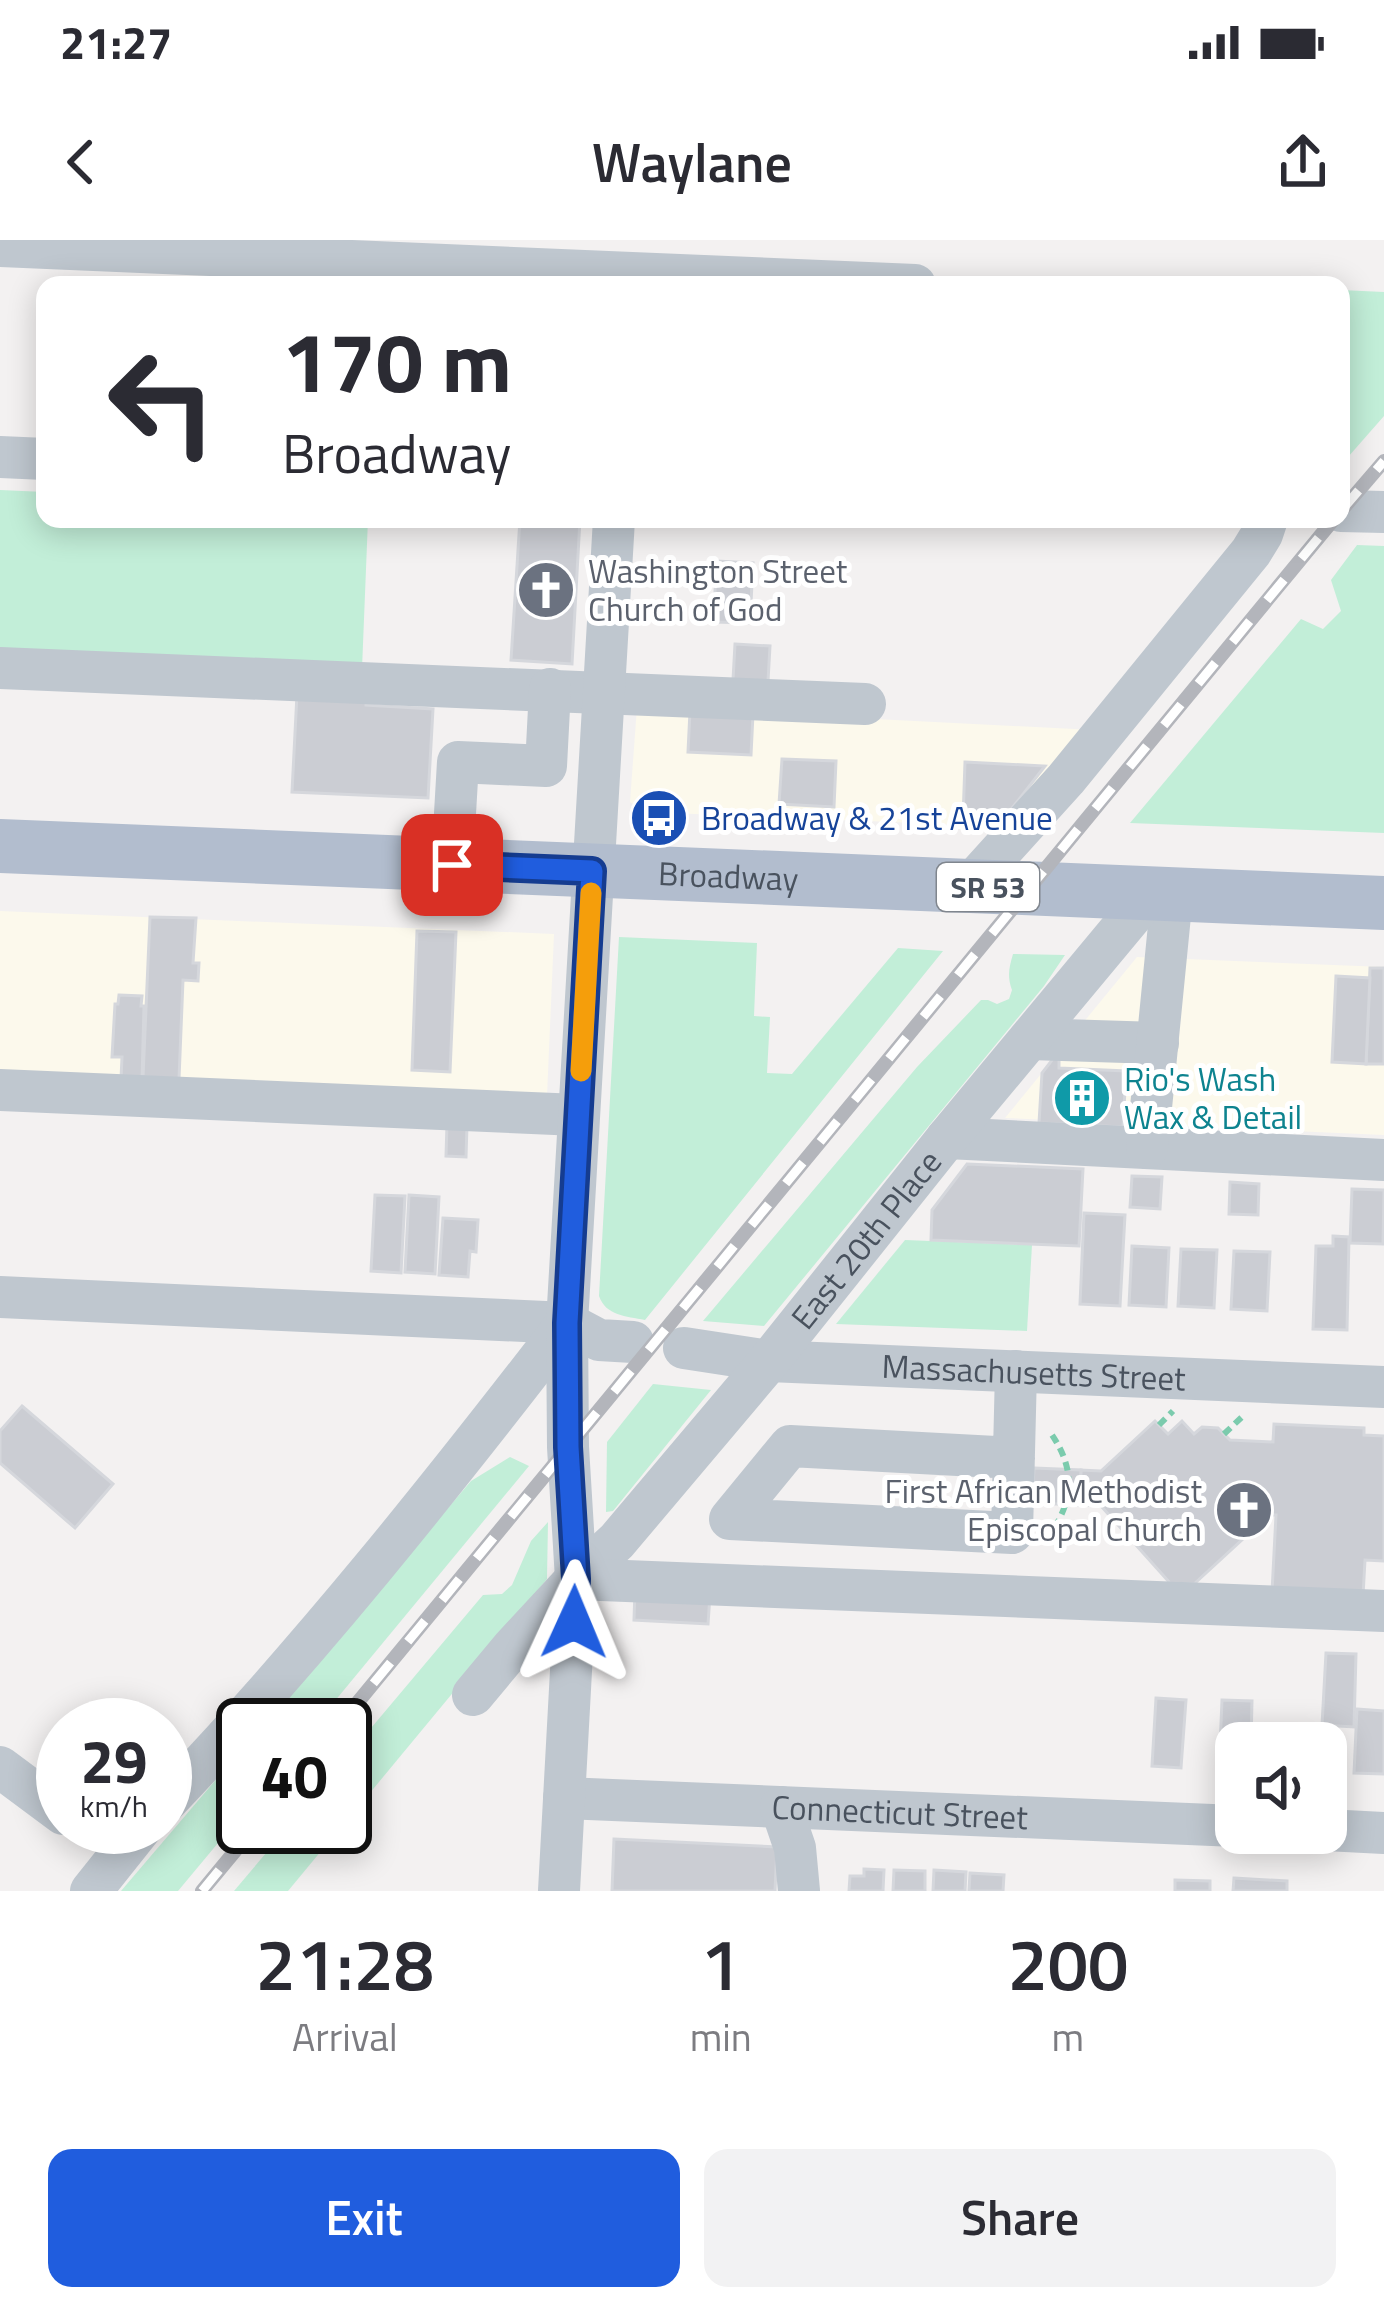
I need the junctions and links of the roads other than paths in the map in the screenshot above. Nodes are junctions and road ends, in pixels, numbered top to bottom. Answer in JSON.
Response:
{"nodes":[{"id":1,"x":0,"y":246,"type":"edge"},
{"id":2,"x":630,"y":265,"type":"edge"},
{"id":3,"x":787,"y":276,"type":"edge"},
{"id":4,"x":0,"y":457,"type":"edge"},
{"id":5,"x":36,"y":459,"type":"edge"},
{"id":6,"x":1350,"y":511,"type":"edge"},
{"id":7,"x":1384,"y":512,"type":"edge"},
{"id":8,"x":613,"y":528,"type":"edge"},
{"id":9,"x":1264,"y":528,"type":"edge"},
{"id":10,"x":0,"y":668,"type":"edge"},
{"id":11,"x":865,"y":704,"type":"dead end"},
{"id":12,"x":549,"y":705,"type":"junction"},
{"id":13,"x":603,"y":708,"type":"junction"},
{"id":14,"x":546,"y":766,"type":"junction"},
{"id":15,"x":599,"y":769,"type":"junction"},
{"id":16,"x":0,"y":846,"type":"edge"},
{"id":17,"x":452,"y":865,"type":"junction"},
{"id":18,"x":592,"y":871,"type":"junction"},
{"id":19,"x":969,"y":886,"type":"junction"},
{"id":20,"x":1161,"y":894,"type":"junction"},
{"id":21,"x":1384,"y":904,"type":"edge"},
{"id":22,"x":1030,"y":1039,"type":"junction"},
{"id":23,"x":1158,"y":1043,"type":"junction"},
{"id":24,"x":0,"y":1090,"type":"edge"},
{"id":25,"x":578,"y":1115,"type":"junction"},
{"id":26,"x":947,"y":1138,"type":"junction"},
{"id":27,"x":1148,"y":1148,"type":"junction"},
{"id":28,"x":1384,"y":1160,"type":"edge"},
{"id":29,"x":0,"y":1297,"type":"edge"},
{"id":30,"x":567,"y":1323,"type":"junction"},
{"id":31,"x":633,"y":1342,"type":"dead end"},
{"id":32,"x":684,"y":1348,"type":"dead end"},
{"id":33,"x":769,"y":1361,"type":"junction"},
{"id":34,"x":1016,"y":1371,"type":"junction"},
{"id":35,"x":1384,"y":1387,"type":"edge"},
{"id":36,"x":1013,"y":1458,"type":"junction"},
{"id":37,"x":576,"y":1579,"type":"junction"},
{"id":38,"x":1384,"y":1611,"type":"edge"},
{"id":39,"x":473,"y":1694,"type":"dead end"},
{"id":40,"x":0,"y":1767,"type":"edge"},
{"id":41,"x":192,"y":1775,"type":"edge"},
{"id":42,"x":36,"y":1794,"type":"edge"},
{"id":43,"x":564,"y":1798,"type":"junction"},
{"id":44,"x":781,"y":1807,"type":"junction"},
{"id":45,"x":1215,"y":1825,"type":"edge"},
{"id":46,"x":1347,"y":1831,"type":"edge"},
{"id":47,"x":1384,"y":1833,"type":"edge"},
{"id":48,"x":120,"y":1854,"type":"edge"},
{"id":49,"x":91,"y":1891,"type":"edge"},
{"id":50,"x":559,"y":1891,"type":"edge"},
{"id":51,"x":799,"y":1891,"type":"edge"}],
"edges":[{"from":1,"to":2,"type":"street"},
{"from":2,"to":3,"type":"street"},
{"from":4,"to":5,"type":"street"},
{"from":6,"to":7,"type":"street"},
{"from":8,"to":13,"type":"street"},
{"from":9,"to":19,"type":"street"},
{"from":10,"to":12,"type":"street"},
{"from":11,"to":13,"type":"street"},
{"from":12,"to":13,"type":"street"},
{"from":12,"to":14,"type":"street"},
{"from":13,"to":15,"type":"street"},
{"from":14,"to":15,"type":"street"},
{"from":14,"to":17,"type":"street"},
{"from":15,"to":18,"type":"street"},
{"from":16,"to":17,"type":"main road","name":"Broadway","number":"SR 53"},
{"from":17,"to":18,"type":"main road","name":"Broadway","number":"SR 53"},
{"from":18,"to":19,"type":"main road","name":"Broadway","number":"SR 53"},
{"from":18,"to":25,"type":"street"},
{"from":19,"to":20,"type":"main road","name":"Broadway","number":"SR 53"},
{"from":20,"to":21,"type":"main road","name":"Broadway","number":"SR 53"},
{"from":20,"to":22,"type":"street","name":"East 20th Place"},
{"from":20,"to":23,"type":"street"},
{"from":22,"to":23,"type":"street"},
{"from":22,"to":26,"type":"street","name":"East 20th Place"},
{"from":23,"to":27,"type":"street"},
{"from":24,"to":25,"type":"street"},
{"from":25,"to":30,"type":"street"},
{"from":26,"to":27,"type":"street"},
{"from":26,"to":33,"type":"street","name":"East 20th Place"},
{"from":27,"to":28,"type":"street"},
{"from":29,"to":30,"type":"street"},
{"from":30,"to":31,"type":"street"},
{"from":30,"to":37,"type":"street"},
{"from":30,"to":41,"type":"street"},
{"from":32,"to":33,"type":"street","name":"Massachusetts Street"},
{"from":33,"to":34,"type":"street","name":"Massachusetts Street"},
{"from":33,"to":37,"type":"street","name":"East 20th Place"},
{"from":34,"to":35,"type":"street","name":"Massachusetts Street"},
{"from":34,"to":36,"type":"street"},
{"from":36,"to":36,"type":"street"},
{"from":37,"to":38,"type":"street"},
{"from":37,"to":39,"type":"street","name":"East 20th Place"},
{"from":37,"to":43,"type":"street"},
{"from":40,"to":42,"type":"street"},
{"from":43,"to":44,"type":"street","name":"Connecticut Street"},
{"from":43,"to":50,"type":"street"},
{"from":44,"to":45,"type":"street","name":"Connecticut Street"},
{"from":44,"to":51,"type":"street"},
{"from":46,"to":47,"type":"street"},
{"from":48,"to":49,"type":"street"}]}
